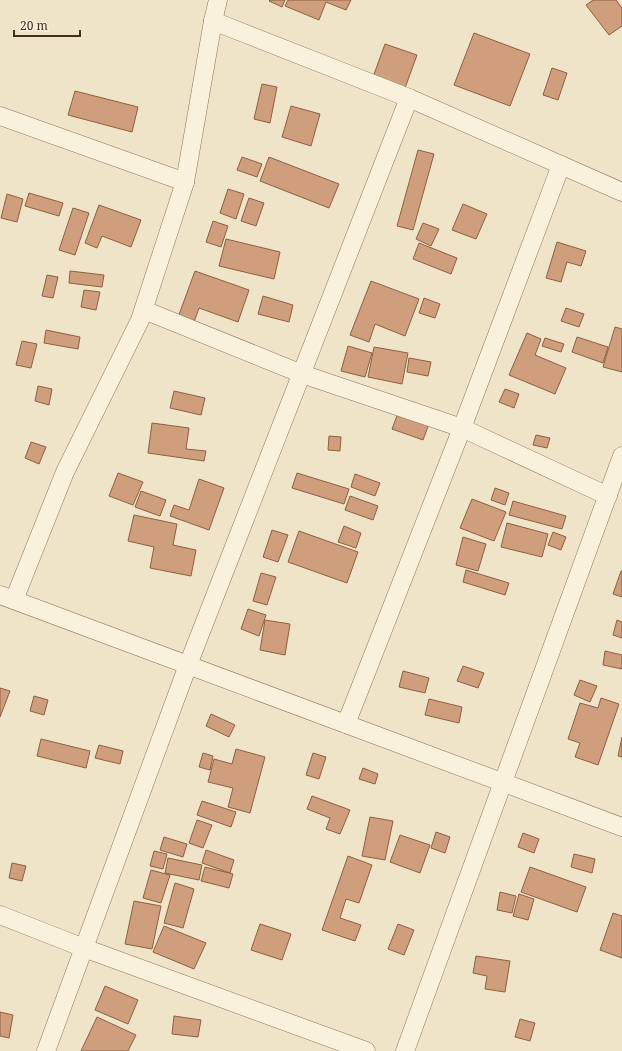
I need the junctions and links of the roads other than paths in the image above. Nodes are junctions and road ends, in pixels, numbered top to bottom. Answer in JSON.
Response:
{"nodes":[{"id":1,"x":218,"y":0,"type":"edge"},
{"id":2,"x":213,"y":21,"type":"junction"},
{"id":3,"x":409,"y":98,"type":"junction"},
{"id":4,"x":0,"y":116,"type":"edge"},
{"id":5,"x":561,"y":165,"type":"junction"},
{"id":6,"x":185,"y":182,"type":"junction"},
{"id":7,"x":622,"y":192,"type":"edge"},
{"id":8,"x":144,"y":310,"type":"junction"},
{"id":9,"x":302,"y":374,"type":"junction"},
{"id":10,"x":462,"y":428,"type":"junction"},
{"id":11,"x":622,"y":456,"type":"edge"},
{"id":12,"x":608,"y":496,"type":"junction"},
{"id":13,"x":7,"y":597,"type":"edge"},
{"id":14,"x":188,"y":665,"type":"junction"},
{"id":15,"x":346,"y":724,"type":"junction"},
{"id":16,"x":503,"y":783,"type":"junction"},
{"id":17,"x":622,"y":827,"type":"edge"},
{"id":18,"x":0,"y":915,"type":"edge"},
{"id":19,"x":84,"y":948,"type":"junction"},
{"id":20,"x":46,"y":1051,"type":"edge"},
{"id":21,"x":366,"y":1051,"type":"edge"},
{"id":22,"x":405,"y":1051,"type":"edge"}],
"edges":[{"from":1,"to":2,"type":"street"},
{"from":2,"to":3,"type":"street"},
{"from":2,"to":6,"type":"street"},
{"from":3,"to":5,"type":"street"},
{"from":3,"to":9,"type":"street"},
{"from":4,"to":6,"type":"street"},
{"from":5,"to":7,"type":"street"},
{"from":5,"to":10,"type":"street"},
{"from":6,"to":8,"type":"street"},
{"from":8,"to":9,"type":"street"},
{"from":8,"to":13,"type":"street"},
{"from":9,"to":10,"type":"street"},
{"from":9,"to":14,"type":"street"},
{"from":10,"to":12,"type":"street"},
{"from":10,"to":15,"type":"street"},
{"from":11,"to":12,"type":"street"},
{"from":12,"to":16,"type":"street"},
{"from":13,"to":14,"type":"street"},
{"from":14,"to":15,"type":"street"},
{"from":14,"to":19,"type":"street"},
{"from":15,"to":16,"type":"street"},
{"from":16,"to":17,"type":"street"},
{"from":16,"to":22,"type":"street"},
{"from":18,"to":19,"type":"street"},
{"from":19,"to":20,"type":"street"},
{"from":19,"to":21,"type":"street"}]}
